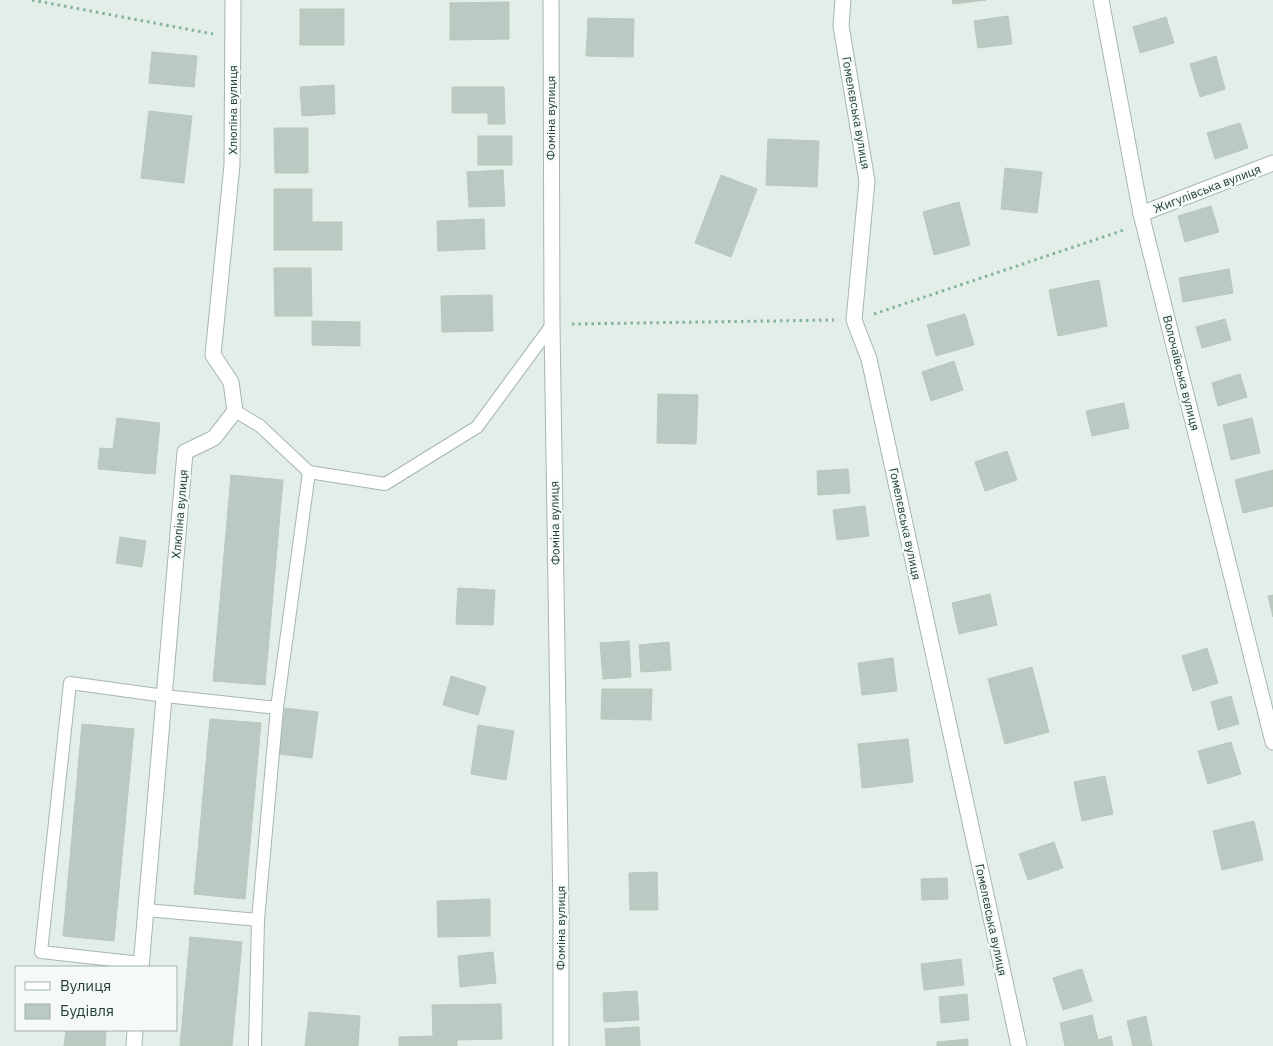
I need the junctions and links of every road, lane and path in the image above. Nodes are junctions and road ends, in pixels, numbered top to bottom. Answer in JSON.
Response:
{"nodes":[{"id":1,"x":32,"y":0,"type":"edge"},
{"id":2,"x":233,"y":0,"type":"edge"},
{"id":3,"x":551,"y":0,"type":"edge"},
{"id":4,"x":843,"y":0,"type":"edge"},
{"id":5,"x":1101,"y":0,"type":"edge"},
{"id":6,"x":233,"y":38,"type":"junction"},
{"id":7,"x":1273,"y":163,"type":"edge"},
{"id":8,"x":1142,"y":219,"type":"junction"},
{"id":9,"x":854,"y":320,"type":"junction"},
{"id":10,"x":552,"y":325,"type":"junction"},
{"id":11,"x":235,"y":411,"type":"junction"},
{"id":12,"x":309,"y":472,"type":"junction"},
{"id":13,"x":165,"y":696,"type":"junction"},
{"id":14,"x":277,"y":708,"type":"junction"},
{"id":15,"x":1273,"y":742,"type":"edge"},
{"id":16,"x":146,"y":910,"type":"junction"},
{"id":17,"x":258,"y":920,"type":"junction"},
{"id":18,"x":141,"y":965,"type":"edge"},
{"id":19,"x":135,"y":1031,"type":"edge"},
{"id":20,"x":134,"y":1046,"type":"edge"},
{"id":21,"x":255,"y":1046,"type":"edge"},
{"id":22,"x":561,"y":1046,"type":"edge"},
{"id":23,"x":1019,"y":1046,"type":"edge"}],
"edges":[{"from":1,"to":6,"type":"path"},
{"from":2,"to":6,"type":"street","name":"Хлюпіна вулиця"},
{"from":3,"to":10,"type":"street","name":"Фоміна вулиця"},
{"from":4,"to":9,"type":"street","name":"Гомелєвська вулиця"},
{"from":5,"to":8,"type":"street","name":"Волочаївська вулиця"},
{"from":6,"to":11,"type":"street","name":"Хлюпіна вулиця"},
{"from":7,"to":8,"type":"street","name":"Жигулівська вулиця"},
{"from":8,"to":9,"type":"path"},
{"from":8,"to":15,"type":"street","name":"Волочаївська вулиця"},
{"from":9,"to":10,"type":"path"},
{"from":9,"to":23,"type":"street","name":"Гомелєвська вулиця"},
{"from":10,"to":12,"type":"lane"},
{"from":10,"to":22,"type":"street","name":"Фоміна вулиця"},
{"from":11,"to":12,"type":"lane"},
{"from":11,"to":13,"type":"street","name":"Хлюпіна вулиця"},
{"from":12,"to":14,"type":"lane"},
{"from":13,"to":14,"type":"lane"},
{"from":13,"to":16,"type":"street","name":"Хлюпіна вулиця"},
{"from":13,"to":18,"type":"lane"},
{"from":14,"to":17,"type":"lane"},
{"from":16,"to":17,"type":"lane"},
{"from":16,"to":18,"type":"street","name":"Хлюпіна вулиця"},
{"from":17,"to":21,"type":"lane"},
{"from":19,"to":20,"type":"street"}]}
